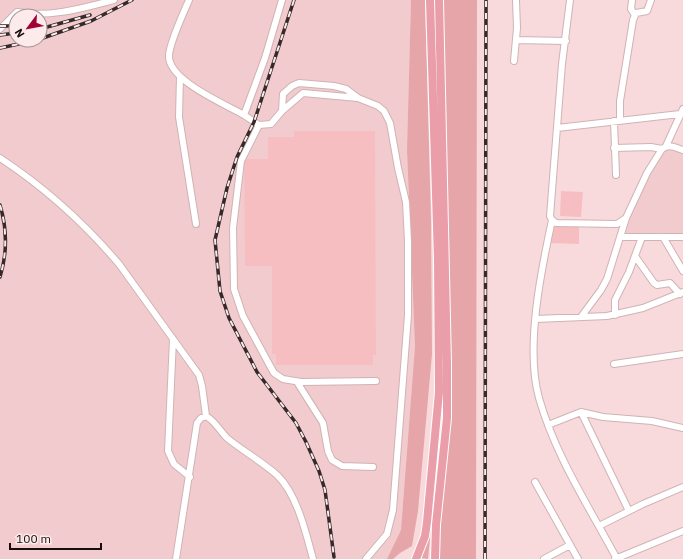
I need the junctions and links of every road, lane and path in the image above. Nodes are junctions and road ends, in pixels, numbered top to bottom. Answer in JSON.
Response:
{"nodes":[{"id":1,"x":114,"y":0,"type":"edge"},
{"id":2,"x":189,"y":0,"type":"edge"},
{"id":3,"x":282,"y":0,"type":"edge"},
{"id":4,"x":430,"y":0,"type":"edge"},
{"id":5,"x":438,"y":0,"type":"edge"},
{"id":6,"x":516,"y":0,"type":"edge"},
{"id":7,"x":570,"y":0,"type":"edge"},
{"id":8,"x":632,"y":0,"type":"edge"},
{"id":9,"x":651,"y":0,"type":"edge"},
{"id":10,"x":635,"y":15,"type":"junction"},
{"id":11,"x":0,"y":29,"type":"edge"},
{"id":12,"x":516,"y":40,"type":"junction"},
{"id":13,"x":566,"y":41,"type":"junction"},
{"id":14,"x":514,"y":61,"type":"dead end"},
{"id":15,"x":180,"y":77,"type":"junction"},
{"id":16,"x":358,"y":98,"type":"junction"},
{"id":17,"x":282,"y":110,"type":"junction"},
{"id":18,"x":682,"y":111,"type":"edge"},
{"id":19,"x":244,"y":115,"type":"junction"},
{"id":20,"x":617,"y":121,"type":"junction"},
{"id":21,"x":259,"y":125,"type":"junction"},
{"id":22,"x":557,"y":128,"type":"junction"},
{"id":23,"x":664,"y":147,"type":"junction"},
{"id":24,"x":614,"y":148,"type":"junction"},
{"id":25,"x":683,"y":150,"type":"edge"},
{"id":26,"x":0,"y":158,"type":"edge"},
{"id":27,"x":616,"y":175,"type":"dead end"},
{"id":28,"x":626,"y":218,"type":"junction"},
{"id":29,"x":552,"y":220,"type":"junction"},
{"id":30,"x":196,"y":224,"type":"dead end"},
{"id":31,"x":620,"y":237,"type":"junction"},
{"id":32,"x":642,"y":237,"type":"junction"},
{"id":33,"x":663,"y":237,"type":"junction"},
{"id":34,"x":683,"y":237,"type":"edge"},
{"id":35,"x":635,"y":256,"type":"junction"},
{"id":36,"x":683,"y":271,"type":"edge"},
{"id":37,"x":682,"y":293,"type":"edge"},
{"id":38,"x":615,"y":315,"type":"junction"},
{"id":39,"x":581,"y":317,"type":"junction"},
{"id":40,"x":536,"y":319,"type":"junction"},
{"id":41,"x":173,"y":339,"type":"junction"},
{"id":42,"x":683,"y":354,"type":"edge"},
{"id":43,"x":614,"y":364,"type":"dead end"},
{"id":44,"x":376,"y":381,"type":"dead end"},
{"id":45,"x":297,"y":382,"type":"junction"},
{"id":46,"x":581,"y":412,"type":"junction"},
{"id":47,"x":206,"y":416,"type":"junction"},
{"id":48,"x":548,"y":425,"type":"junction"},
{"id":49,"x":683,"y":428,"type":"edge"},
{"id":50,"x":373,"y":467,"type":"dead end"},
{"id":51,"x":190,"y":477,"type":"junction"},
{"id":52,"x":535,"y":482,"type":"dead end"},
{"id":53,"x":683,"y":486,"type":"edge"},
{"id":54,"x":628,"y":511,"type":"junction"},
{"id":55,"x":600,"y":526,"type":"junction"},
{"id":56,"x":683,"y":531,"type":"edge"},
{"id":57,"x":570,"y":545,"type":"junction"},
{"id":58,"x":176,"y":559,"type":"edge"},
{"id":59,"x":313,"y":559,"type":"edge"},
{"id":60,"x":366,"y":559,"type":"edge"},
{"id":61,"x":416,"y":559,"type":"edge"},
{"id":62,"x":435,"y":559,"type":"edge"},
{"id":63,"x":544,"y":559,"type":"edge"},
{"id":64,"x":578,"y":559,"type":"edge"},
{"id":65,"x":616,"y":559,"type":"edge"}],
"edges":[{"from":1,"to":11,"type":"street"},
{"from":2,"to":15,"type":"street"},
{"from":3,"to":19,"type":"street"},
{"from":4,"to":61,"type":"main road"},
{"from":5,"to":62,"type":"main road"},
{"from":6,"to":12,"type":"street"},
{"from":7,"to":13,"type":"street"},
{"from":8,"to":10,"type":"street"},
{"from":9,"to":10,"type":"street"},
{"from":10,"to":20,"type":"street"},
{"from":12,"to":13,"type":"street"},
{"from":12,"to":14,"type":"street"},
{"from":13,"to":22,"type":"street"},
{"from":15,"to":19,"type":"street"},
{"from":15,"to":30,"type":"street"},
{"from":16,"to":17,"type":"street"},
{"from":16,"to":17,"type":"street"},
{"from":16,"to":60,"type":"street"},
{"from":17,"to":21,"type":"street"},
{"from":18,"to":20,"type":"street"},
{"from":18,"to":23,"type":"street"},
{"from":19,"to":21,"type":"street"},
{"from":20,"to":22,"type":"street"},
{"from":20,"to":24,"type":"street"},
{"from":21,"to":45,"type":"street"},
{"from":22,"to":29,"type":"street"},
{"from":23,"to":24,"type":"street"},
{"from":23,"to":25,"type":"street"},
{"from":23,"to":28,"type":"street"},
{"from":24,"to":27,"type":"street"},
{"from":26,"to":41,"type":"street"},
{"from":28,"to":29,"type":"street"},
{"from":28,"to":31,"type":"street"},
{"from":29,"to":40,"type":"street"},
{"from":31,"to":32,"type":"street"},
{"from":31,"to":39,"type":"street"},
{"from":32,"to":33,"type":"street"},
{"from":32,"to":35,"type":"street"},
{"from":33,"to":34,"type":"street"},
{"from":33,"to":36,"type":"street"},
{"from":35,"to":37,"type":"street"},
{"from":35,"to":38,"type":"street"},
{"from":37,"to":38,"type":"street"},
{"from":38,"to":39,"type":"street"},
{"from":39,"to":40,"type":"street"},
{"from":40,"to":48,"type":"street"},
{"from":41,"to":47,"type":"street"},
{"from":41,"to":51,"type":"street"},
{"from":42,"to":43,"type":"street"},
{"from":44,"to":45,"type":"street"},
{"from":45,"to":50,"type":"street"},
{"from":46,"to":48,"type":"street"},
{"from":46,"to":49,"type":"street"},
{"from":46,"to":54,"type":"street"},
{"from":47,"to":51,"type":"street"},
{"from":47,"to":59,"type":"street"},
{"from":48,"to":55,"type":"street"},
{"from":51,"to":58,"type":"street"},
{"from":52,"to":57,"type":"street"},
{"from":53,"to":54,"type":"street"},
{"from":54,"to":55,"type":"street"},
{"from":55,"to":65,"type":"street"},
{"from":56,"to":65,"type":"street"},
{"from":57,"to":63,"type":"street"},
{"from":57,"to":64,"type":"street"}]}
